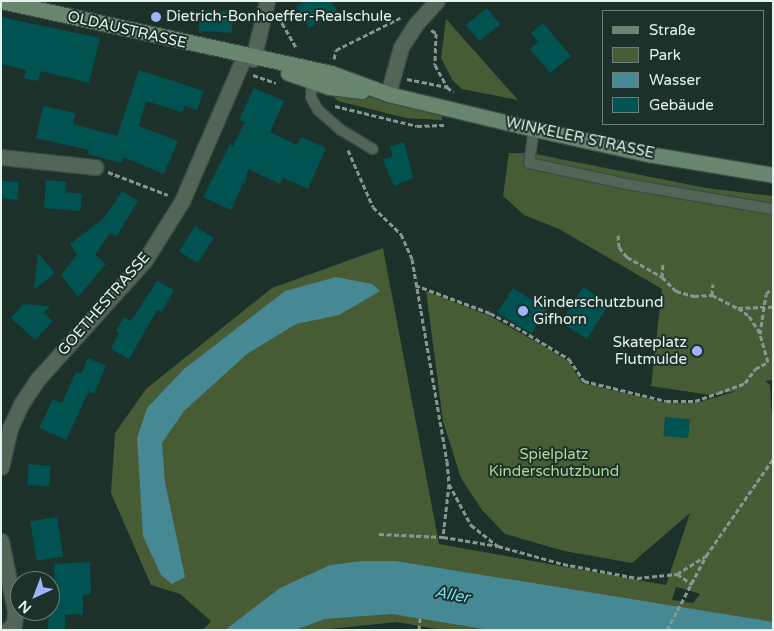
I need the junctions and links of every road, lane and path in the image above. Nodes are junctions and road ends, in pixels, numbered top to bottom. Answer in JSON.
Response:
{"nodes":[{"id":1,"x":1,"y":1,"type":"edge"},
{"id":2,"x":267,"y":1,"type":"edge"},
{"id":3,"x":438,"y":1,"type":"edge"},
{"id":4,"x":416,"y":24,"type":"junction"},
{"id":5,"x":249,"y":58,"type":"junction"},
{"id":6,"x":332,"y":66,"type":"dead end"},
{"id":7,"x":312,"y":76,"type":"junction"},
{"id":8,"x":447,"y":87,"type":"dead end"},
{"id":9,"x":388,"y":94,"type":"junction"},
{"id":10,"x":534,"y":129,"type":"junction"},
{"id":11,"x":341,"y":130,"type":"junction"},
{"id":12,"x":373,"y":149,"type":"dead end"},
{"id":13,"x":1,"y":157,"type":"edge"},
{"id":14,"x":94,"y":167,"type":"joint"},
{"id":15,"x":773,"y":175,"type":"edge"},
{"id":16,"x":182,"y":201,"type":"junction"},
{"id":17,"x":773,"y":209,"type":"edge"},
{"id":18,"x":618,"y":235,"type":"dead end"},
{"id":19,"x":663,"y":262,"type":"dead end"},
{"id":20,"x":662,"y":277,"type":"junction"},
{"id":21,"x":713,"y":284,"type":"dead end"},
{"id":22,"x":415,"y":285,"type":"junction"},
{"id":23,"x":770,"y":290,"type":"dead end"},
{"id":24,"x":712,"y":295,"type":"junction"},
{"id":25,"x":765,"y":306,"type":"junction"},
{"id":26,"x":773,"y":307,"type":"edge"},
{"id":27,"x":738,"y":308,"type":"junction"},
{"id":28,"x":760,"y":334,"type":"junction"},
{"id":29,"x":773,"y":459,"type":"edge"},
{"id":30,"x":1,"y":467,"type":"edge"},
{"id":31,"x":449,"y":484,"type":"junction"},
{"id":32,"x":379,"y":534,"type":"dead end"},
{"id":33,"x":443,"y":537,"type":"junction"},
{"id":34,"x":1,"y":541,"type":"edge"},
{"id":35,"x":498,"y":546,"type":"junction"},
{"id":36,"x":706,"y":556,"type":"junction"},
{"id":37,"x":677,"y":574,"type":"junction"},
{"id":38,"x":692,"y":584,"type":"junction"},
{"id":39,"x":420,"y":618,"type":"dead end"},
{"id":40,"x":7,"y":630,"type":"edge"},
{"id":41,"x":419,"y":630,"type":"edge"},
{"id":42,"x":667,"y":630,"type":"edge"}],
"edges":[{"from":1,"to":5,"type":"street","name":"OLDAUSTRASSE"},
{"from":2,"to":5,"type":"street","name":"GOETHESTRASSE"},
{"from":3,"to":4,"type":"street"},
{"from":4,"to":6,"type":"path"},
{"from":4,"to":8,"type":"path"},
{"from":4,"to":9,"type":"street"},
{"from":5,"to":7,"type":"street","name":"OLDAUSTRASSE"},
{"from":5,"to":16,"type":"street","name":"GOETHESTRASSE"},
{"from":7,"to":9,"type":"street","name":"OLDAUSTRASSE"},
{"from":7,"to":11,"type":"lane"},
{"from":9,"to":10,"type":"street","name":"WINKELER STRASSE"},
{"from":10,"to":15,"type":"street","name":"WINKELER STRASSE"},
{"from":10,"to":17,"type":"lane"},
{"from":11,"to":12,"type":"lane"},
{"from":11,"to":22,"type":"path"},
{"from":13,"to":14,"type":"street"},
{"from":14,"to":16,"type":"path"},
{"from":16,"to":30,"type":"street","name":"GOETHESTRASSE"},
{"from":18,"to":20,"type":"path"},
{"from":19,"to":20,"type":"path"},
{"from":20,"to":24,"type":"path"},
{"from":21,"to":24,"type":"path"},
{"from":22,"to":28,"type":"path"},
{"from":22,"to":31,"type":"path"},
{"from":23,"to":25,"type":"path"},
{"from":24,"to":27,"type":"path"},
{"from":25,"to":26,"type":"path"},
{"from":25,"to":27,"type":"path"},
{"from":25,"to":28,"type":"path"},
{"from":27,"to":28,"type":"path"},
{"from":29,"to":36,"type":"path"},
{"from":31,"to":33,"type":"path"},
{"from":31,"to":35,"type":"path"},
{"from":32,"to":33,"type":"path"},
{"from":33,"to":35,"type":"path"},
{"from":34,"to":40,"type":"street"},
{"from":35,"to":37,"type":"path"},
{"from":36,"to":37,"type":"path"},
{"from":36,"to":38,"type":"path"},
{"from":37,"to":38,"type":"path"},
{"from":38,"to":42,"type":"path"},
{"from":39,"to":41,"type":"path"}]}
